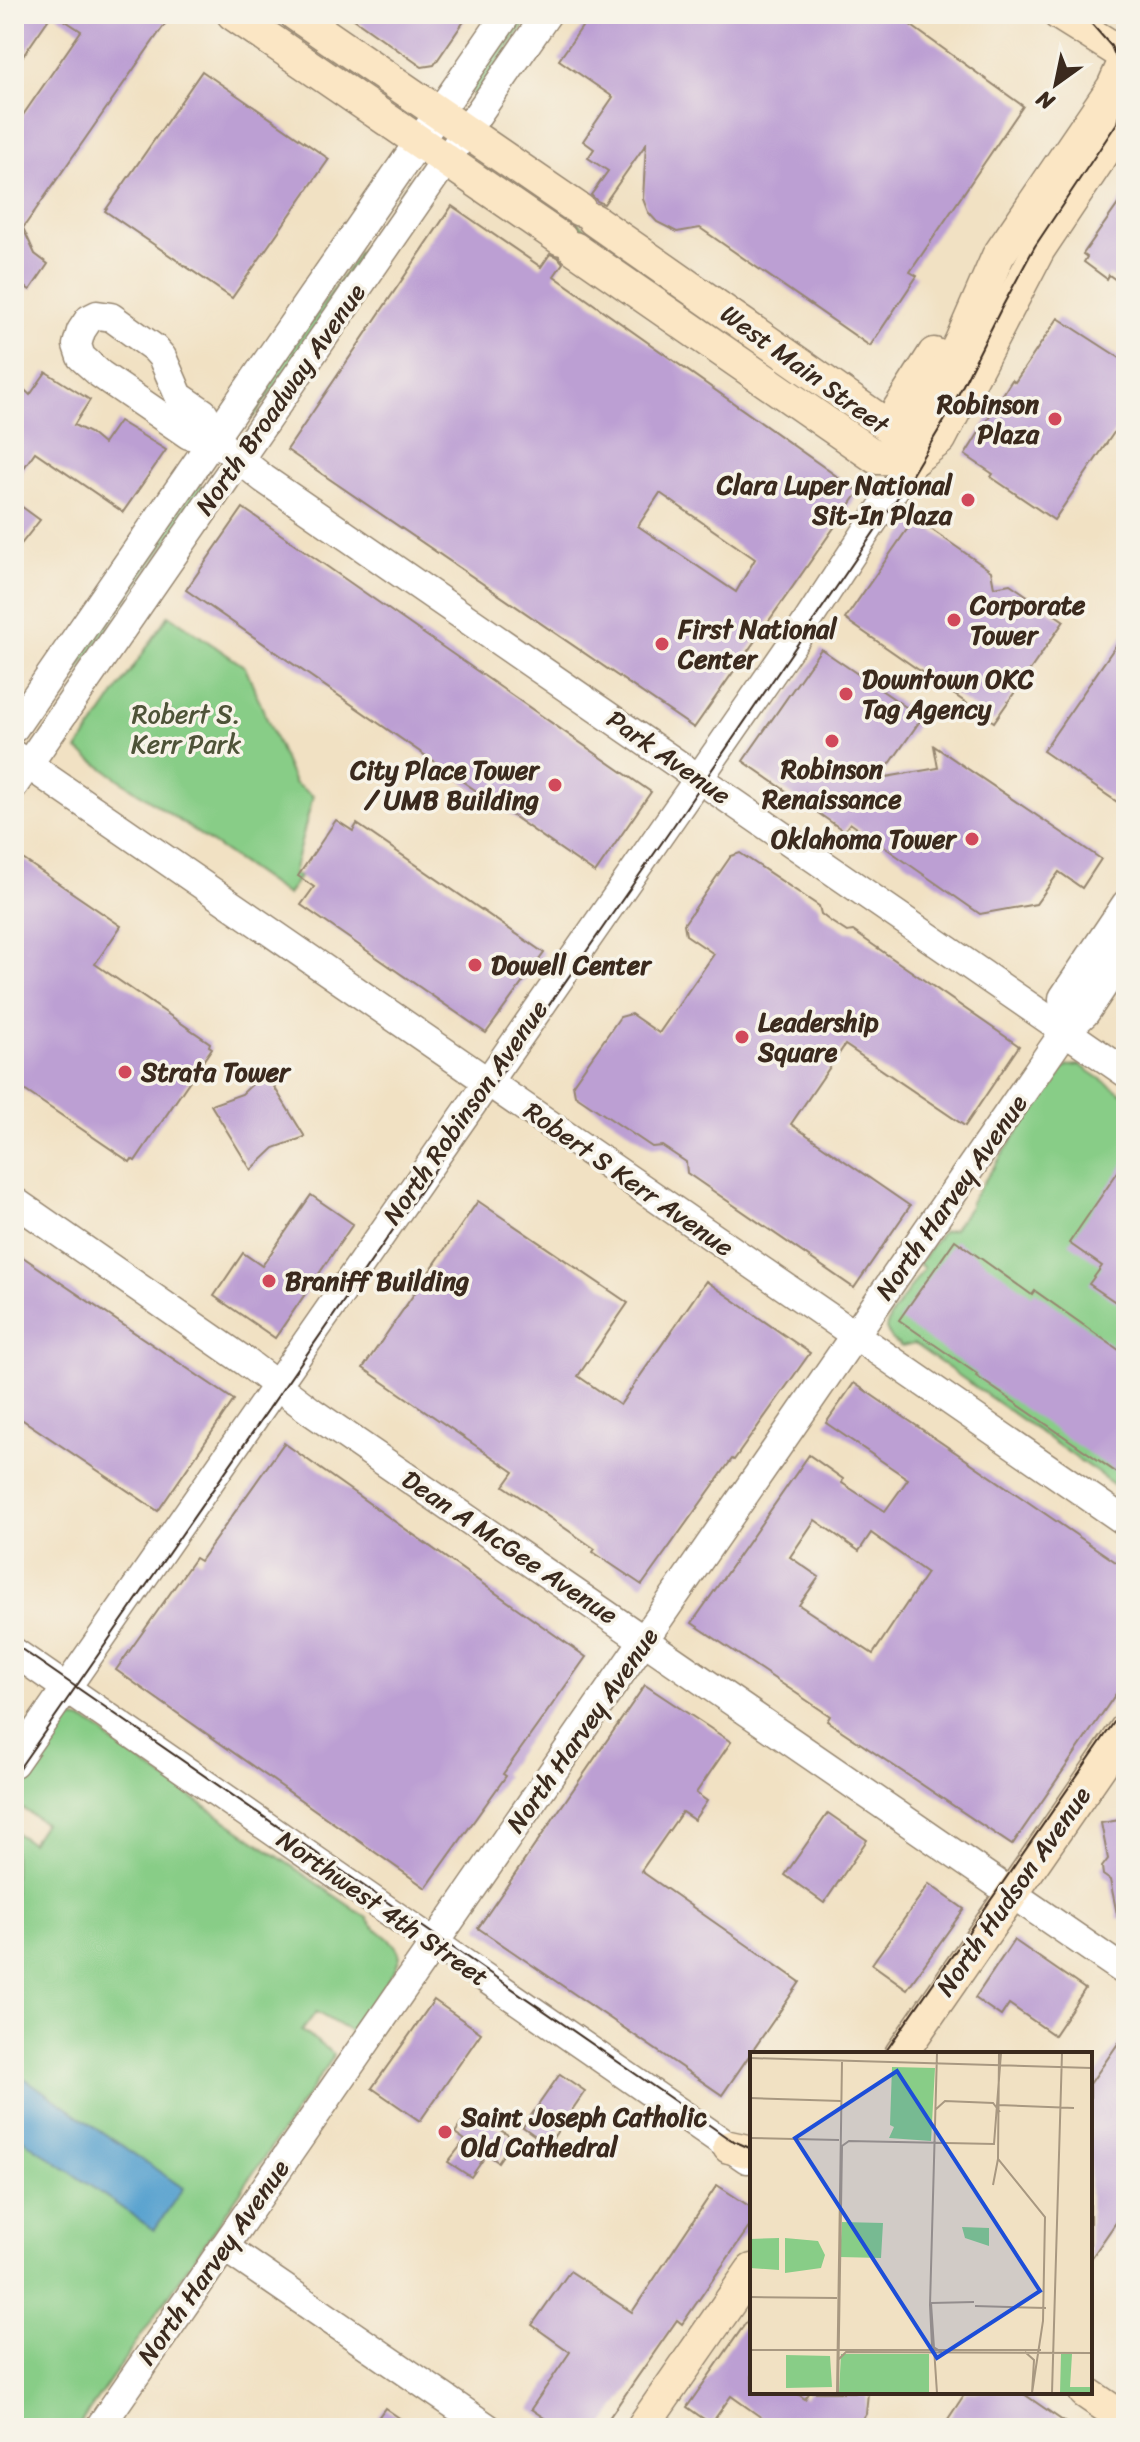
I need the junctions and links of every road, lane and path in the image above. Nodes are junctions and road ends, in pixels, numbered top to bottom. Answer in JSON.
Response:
{"nodes":[{"id":1,"x":295,"y":14,"type":"edge"},
{"id":2,"x":507,"y":14,"type":"edge"},
{"id":3,"x":547,"y":14,"type":"edge"},
{"id":4,"x":1059,"y":14,"type":"edge"},
{"id":5,"x":236,"y":15,"type":"edge"},
{"id":6,"x":1126,"y":57,"type":"edge"},
{"id":7,"x":439,"y":113,"type":"junction"},
{"id":8,"x":1126,"y":119,"type":"edge"},
{"id":9,"x":465,"y":132,"type":"junction"},
{"id":10,"x":419,"y":143,"type":"junction"},
{"id":11,"x":445,"y":160,"type":"junction"},
{"id":12,"x":998,"y":256,"type":"junction"},
{"id":13,"x":723,"y":308,"type":"junction"},
{"id":14,"x":703,"y":337,"type":"junction"},
{"id":15,"x":888,"y":426,"type":"junction"},
{"id":16,"x":214,"y":439,"type":"junction"},
{"id":17,"x":239,"y":459,"type":"junction"},
{"id":18,"x":914,"y":459,"type":"junction"},
{"id":19,"x":14,"y":728,"type":"edge"},
{"id":20,"x":19,"y":768,"type":"edge"},
{"id":21,"x":699,"y":778,"type":"junction"},
{"id":22,"x":1126,"y":904,"type":"edge"},
{"id":23,"x":1126,"y":952,"type":"edge"},
{"id":24,"x":1065,"y":1031,"type":"junction"},
{"id":25,"x":1126,"y":1073,"type":"edge"},
{"id":26,"x":488,"y":1080,"type":"junction"},
{"id":27,"x":14,"y":1201,"type":"edge"},
{"id":28,"x":854,"y":1336,"type":"junction"},
{"id":29,"x":276,"y":1384,"type":"junction"},
{"id":30,"x":1126,"y":1522,"type":"edge"},
{"id":31,"x":645,"y":1639,"type":"junction"},
{"id":32,"x":14,"y":1652,"type":"edge"},
{"id":33,"x":66,"y":1688,"type":"junction"},
{"id":34,"x":1126,"y":1729,"type":"edge"},
{"id":35,"x":14,"y":1763,"type":"edge"},
{"id":36,"x":1011,"y":1893,"type":"junction"},
{"id":37,"x":434,"y":1943,"type":"junction"},
{"id":38,"x":1126,"y":1972,"type":"edge"},
{"id":39,"x":902,"y":2052,"type":"edge"},
{"id":40,"x":744,"y":2154,"type":"edge"},
{"id":41,"x":224,"y":2247,"type":"junction"},
{"id":42,"x":750,"y":2273,"type":"edge"},
{"id":43,"x":1088,"y":2394,"type":"edge"},
{"id":44,"x":1126,"y":2420,"type":"edge"},
{"id":45,"x":99,"y":2428,"type":"edge"},
{"id":46,"x":488,"y":2428,"type":"edge"},
{"id":47,"x":642,"y":2428,"type":"edge"}],
"edges":[{"from":1,"to":7,"type":"main road","name":"West Main Street"},
{"from":2,"to":7,"type":"street","name":"North Broadway Avenue"},
{"from":3,"to":9,"type":"street","name":"North Broadway Avenue"},
{"from":4,"to":6,"type":"main road"},
{"from":5,"to":10,"type":"main road","name":"West Main Street"},
{"from":6,"to":12,"type":"main road","name":"North Robinson Avenue"},
{"from":7,"to":9,"type":"main road","name":"West Main Street"},
{"from":7,"to":10,"type":"street","name":"North Broadway Avenue"},
{"from":8,"to":18,"type":"main road","name":"North Robinson Avenue"},
{"from":9,"to":11,"type":"street","name":"North Broadway Avenue"},
{"from":9,"to":13,"type":"main road","name":"West Main Street"},
{"from":10,"to":11,"type":"main road","name":"West Main Street"},
{"from":10,"to":16,"type":"street","name":"North Broadway Avenue"},
{"from":11,"to":14,"type":"main road","name":"West Main Street"},
{"from":11,"to":17,"type":"street","name":"North Broadway Avenue"},
{"from":12,"to":15,"type":"main road"},
{"from":12,"to":18,"type":"main road","name":"North Robinson Avenue"},
{"from":13,"to":14,"type":"main road"},
{"from":13,"to":15,"type":"main road","name":"West Main Street"},
{"from":14,"to":18,"type":"main road","name":"West Main Street"},
{"from":15,"to":18,"type":"main road","name":"West Main Street"},
{"from":16,"to":16,"type":"street","name":"Park Avenue"},
{"from":16,"to":17,"type":"street","name":"Park Avenue"},
{"from":16,"to":19,"type":"street","name":"North Broadway Avenue"},
{"from":17,"to":20,"type":"street","name":"North Broadway Avenue"},
{"from":17,"to":21,"type":"street","name":"Park Avenue"},
{"from":18,"to":21,"type":"street","name":"North Robinson Avenue"},
{"from":20,"to":26,"type":"street","name":"Robert S Kerr Avenue"},
{"from":21,"to":24,"type":"street","name":"Park Avenue"},
{"from":21,"to":26,"type":"street","name":"North Robinson Avenue"},
{"from":22,"to":24,"type":"street"},
{"from":23,"to":24,"type":"street","name":"North Harvey Avenue"},
{"from":24,"to":25,"type":"street","name":"Park Avenue"},
{"from":24,"to":28,"type":"street","name":"North Harvey Avenue"},
{"from":26,"to":28,"type":"street","name":"Robert S Kerr Avenue"},
{"from":26,"to":29,"type":"street","name":"North Robinson Avenue"},
{"from":27,"to":29,"type":"street","name":"Dean A McGee Avenue"},
{"from":28,"to":30,"type":"street","name":"Robert S Kerr Avenue"},
{"from":28,"to":31,"type":"street","name":"North Harvey Avenue"},
{"from":29,"to":31,"type":"street","name":"Dean A McGee Avenue"},
{"from":29,"to":33,"type":"street","name":"North Robinson Avenue"},
{"from":31,"to":36,"type":"street","name":"Dean A McGee Avenue"},
{"from":31,"to":37,"type":"street","name":"North Harvey Avenue"},
{"from":32,"to":33,"type":"street","name":"Northwest 4th Street"},
{"from":33,"to":35,"type":"street","name":"North Robinson Avenue"},
{"from":33,"to":37,"type":"street","name":"Northwest 4th Street"},
{"from":34,"to":36,"type":"main road","name":"North Hudson Avenue"},
{"from":36,"to":38,"type":"street","name":"Dean A McGee Avenue"},
{"from":36,"to":39,"type":"main road","name":"North Hudson Avenue"},
{"from":37,"to":40,"type":"street","name":"Northwest 4th Street"},
{"from":37,"to":41,"type":"street","name":"North Harvey Avenue"},
{"from":41,"to":45,"type":"street","name":"North Harvey Avenue"},
{"from":41,"to":46,"type":"street"},
{"from":42,"to":47,"type":"main road"},
{"from":43,"to":44,"type":"main road"}]}
